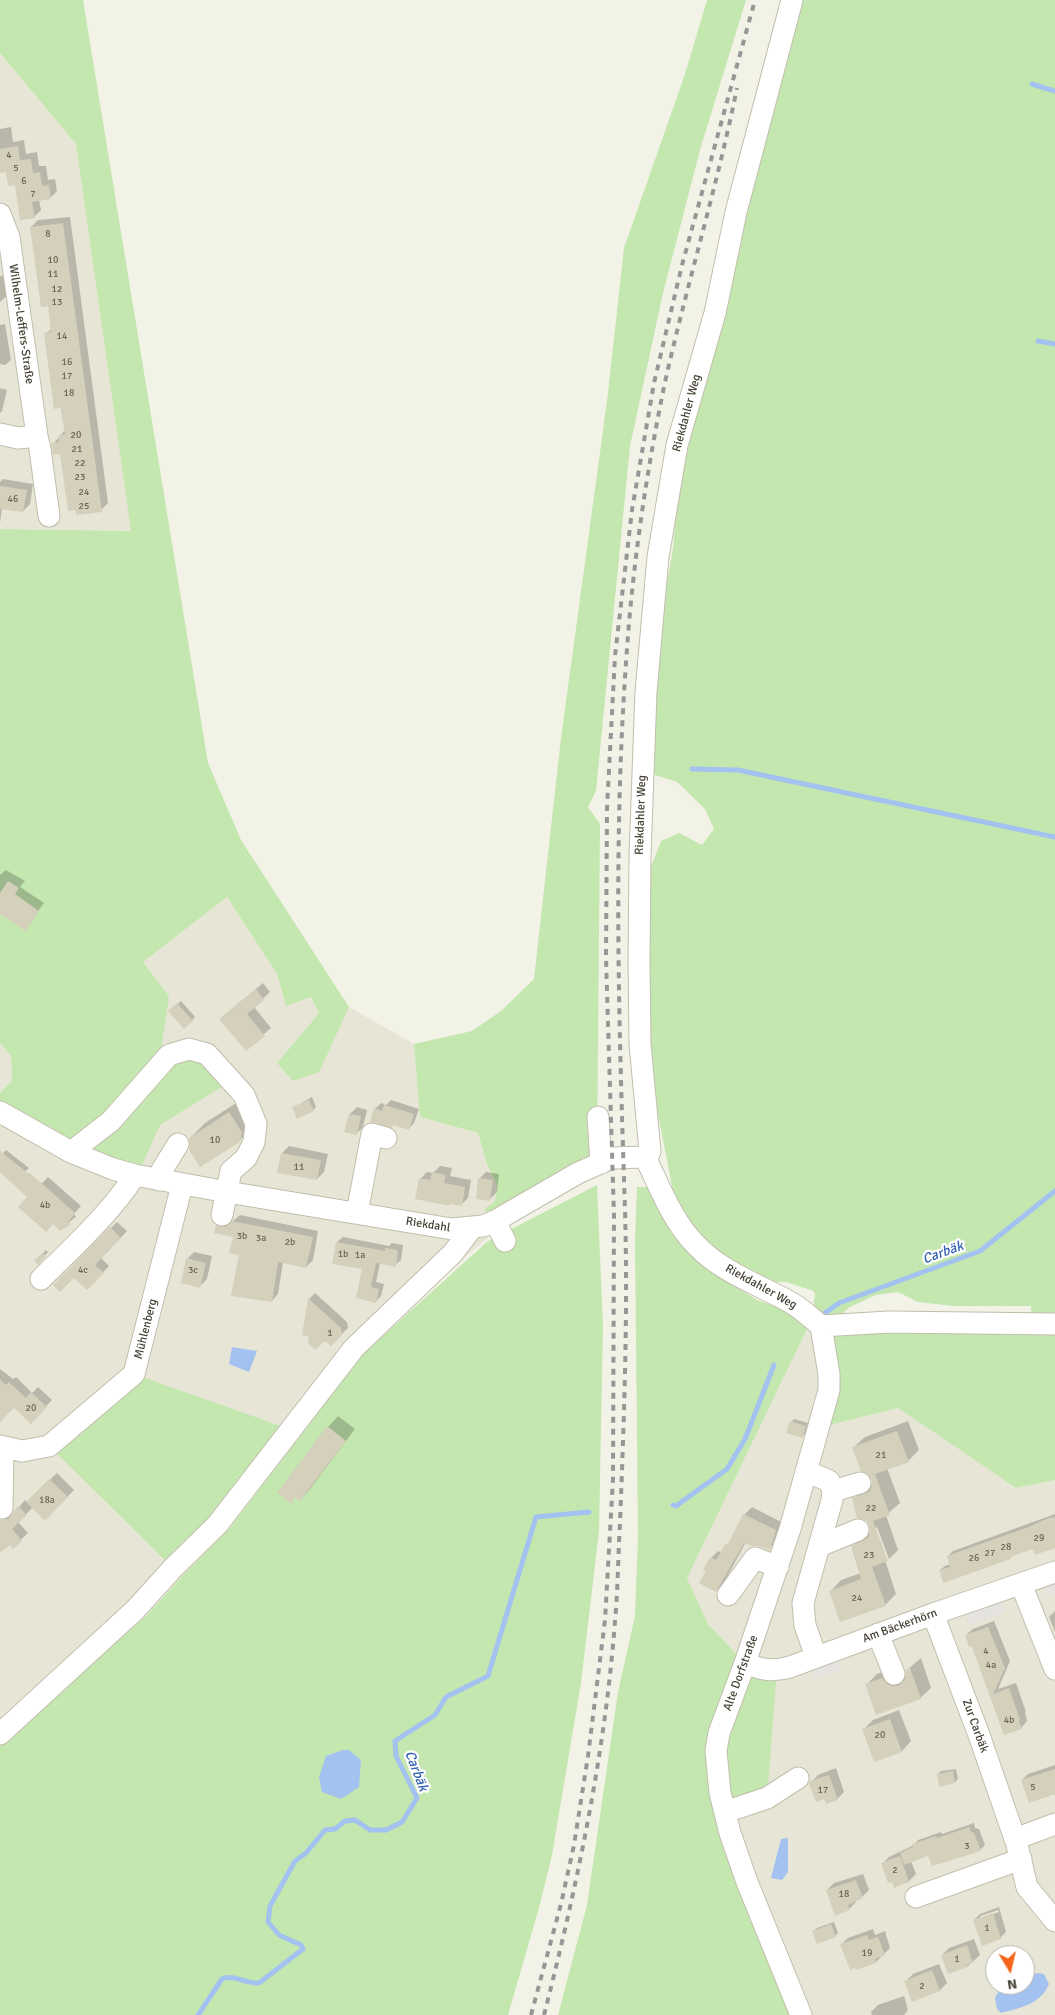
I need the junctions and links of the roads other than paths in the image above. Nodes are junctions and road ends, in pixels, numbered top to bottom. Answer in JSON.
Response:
{"nodes":[{"id":1,"x":792,"y":0,"type":"edge"},
{"id":2,"x":0,"y":214,"type":"edge"},
{"id":3,"x":0,"y":434,"type":"edge"},
{"id":4,"x":36,"y":436,"type":"junction"},
{"id":5,"x":49,"y":516,"type":"dead end"},
{"id":6,"x":598,"y":1117,"type":"dead end"},
{"id":7,"x":4,"y":1122,"type":"edge"},
{"id":8,"x":386,"y":1138,"type":"dead end"},
{"id":9,"x":178,"y":1144,"type":"dead end"},
{"id":10,"x":71,"y":1152,"type":"junction"},
{"id":11,"x":645,"y":1157,"type":"junction"},
{"id":12,"x":601,"y":1163,"type":"junction"},
{"id":13,"x":135,"y":1175,"type":"junction"},
{"id":14,"x":159,"y":1180,"type":"junction"},
{"id":15,"x":182,"y":1185,"type":"junction"},
{"id":16,"x":227,"y":1192,"type":"junction"},
{"id":17,"x":357,"y":1214,"type":"junction"},
{"id":18,"x":222,"y":1215,"type":"dead end"},
{"id":19,"x":495,"y":1221,"type":"junction"},
{"id":20,"x":472,"y":1228,"type":"junction"},
{"id":21,"x":505,"y":1241,"type":"dead end"},
{"id":22,"x":42,"y":1279,"type":"dead end"},
{"id":23,"x":1055,"y":1324,"type":"edge"},
{"id":24,"x":821,"y":1326,"type":"junction"},
{"id":25,"x":2,"y":1447,"type":"edge"},
{"id":26,"x":806,"y":1471,"type":"junction"},
{"id":27,"x":860,"y":1483,"type":"dead end"},
{"id":28,"x":833,"y":1490,"type":"junction"},
{"id":29,"x":2,"y":1508,"type":"dead end"},
{"id":30,"x":858,"y":1530,"type":"dead end"},
{"id":31,"x":819,"y":1546,"type":"junction"},
{"id":32,"x":778,"y":1567,"type":"junction"},
{"id":33,"x":1055,"y":1572,"type":"edge"},
{"id":34,"x":1021,"y":1584,"type":"junction"},
{"id":35,"x":728,"y":1595,"type":"dead end"},
{"id":36,"x":933,"y":1614,"type":"junction"},
{"id":37,"x":878,"y":1634,"type":"junction"},
{"id":38,"x":816,"y":1658,"type":"junction"},
{"id":39,"x":746,"y":1664,"type":"junction"},
{"id":40,"x":1055,"y":1669,"type":"edge"},
{"id":41,"x":894,"y":1674,"type":"dead end"},
{"id":42,"x":0,"y":1734,"type":"edge"},
{"id":43,"x":798,"y":1778,"type":"dead end"},
{"id":44,"x":725,"y":1812,"type":"junction"},
{"id":45,"x":1055,"y":1824,"type":"edge"},
{"id":46,"x":1015,"y":1838,"type":"junction"},
{"id":47,"x":1021,"y":1859,"type":"junction"},
{"id":48,"x":916,"y":1897,"type":"dead end"},
{"id":49,"x":1055,"y":1921,"type":"edge"},
{"id":50,"x":801,"y":2015,"type":"edge"}],
"edges":[{"from":1,"to":11,"type":"street","name":"Riekdahler Weg"},
{"from":2,"to":4,"type":"street","name":"Wilhelm-Leffers-Straße"},
{"from":3,"to":4,"type":"street"},
{"from":4,"to":5,"type":"street","name":"Wilhelm-Leffers-Straße"},
{"from":6,"to":12,"type":"street"},
{"from":7,"to":10,"type":"street","name":"Riekdahl"},
{"from":8,"to":17,"type":"street"},
{"from":9,"to":14,"type":"street"},
{"from":10,"to":13,"type":"street","name":"Riekdahl"},
{"from":10,"to":16,"type":"street"},
{"from":11,"to":12,"type":"street","name":"Riekdahl"},
{"from":11,"to":24,"type":"street","name":"Riekdahler Weg"},
{"from":12,"to":19,"type":"street","name":"Riekdahl"},
{"from":13,"to":14,"type":"street","name":"Riekdahl"},
{"from":13,"to":22,"type":"street"},
{"from":14,"to":15,"type":"street","name":"Riekdahl"},
{"from":15,"to":16,"type":"street","name":"Riekdahl"},
{"from":15,"to":25,"type":"street","name":"Mühlenberg"},
{"from":16,"to":17,"type":"street","name":"Riekdahl"},
{"from":16,"to":18,"type":"street"},
{"from":17,"to":20,"type":"street","name":"Riekdahl"},
{"from":19,"to":20,"type":"street","name":"Riekdahl"},
{"from":19,"to":21,"type":"street"},
{"from":20,"to":42,"type":"street"},
{"from":23,"to":24,"type":"street"},
{"from":24,"to":26,"type":"street","name":"Alte Dorfstraße"},
{"from":25,"to":29,"type":"street"},
{"from":26,"to":28,"type":"street"},
{"from":26,"to":32,"type":"street","name":"Alte Dorfstraße"},
{"from":27,"to":28,"type":"street"},
{"from":28,"to":31,"type":"street"},
{"from":30,"to":31,"type":"street"},
{"from":31,"to":38,"type":"street"},
{"from":32,"to":35,"type":"street"},
{"from":32,"to":39,"type":"street","name":"Alte Dorfstraße"},
{"from":33,"to":34,"type":"street","name":"Am Bäckerhörn"},
{"from":34,"to":36,"type":"street","name":"Am Bäckerhörn"},
{"from":34,"to":40,"type":"street"},
{"from":36,"to":37,"type":"street","name":"Am Bäckerhörn"},
{"from":36,"to":46,"type":"street","name":"Zur Carbäk"},
{"from":37,"to":38,"type":"street","name":"Am Bäckerhörn"},
{"from":37,"to":41,"type":"street"},
{"from":38,"to":39,"type":"street","name":"Am Bäckerhörn"},
{"from":39,"to":44,"type":"street","name":"Alte Dorfstraße"},
{"from":43,"to":44,"type":"street"},
{"from":44,"to":50,"type":"street","name":"Alte Dorfstraße"},
{"from":45,"to":46,"type":"street"},
{"from":46,"to":47,"type":"street","name":"Zur Carbäk"},
{"from":47,"to":48,"type":"street"},
{"from":47,"to":49,"type":"street","name":"Zur Carbäk"}]}
